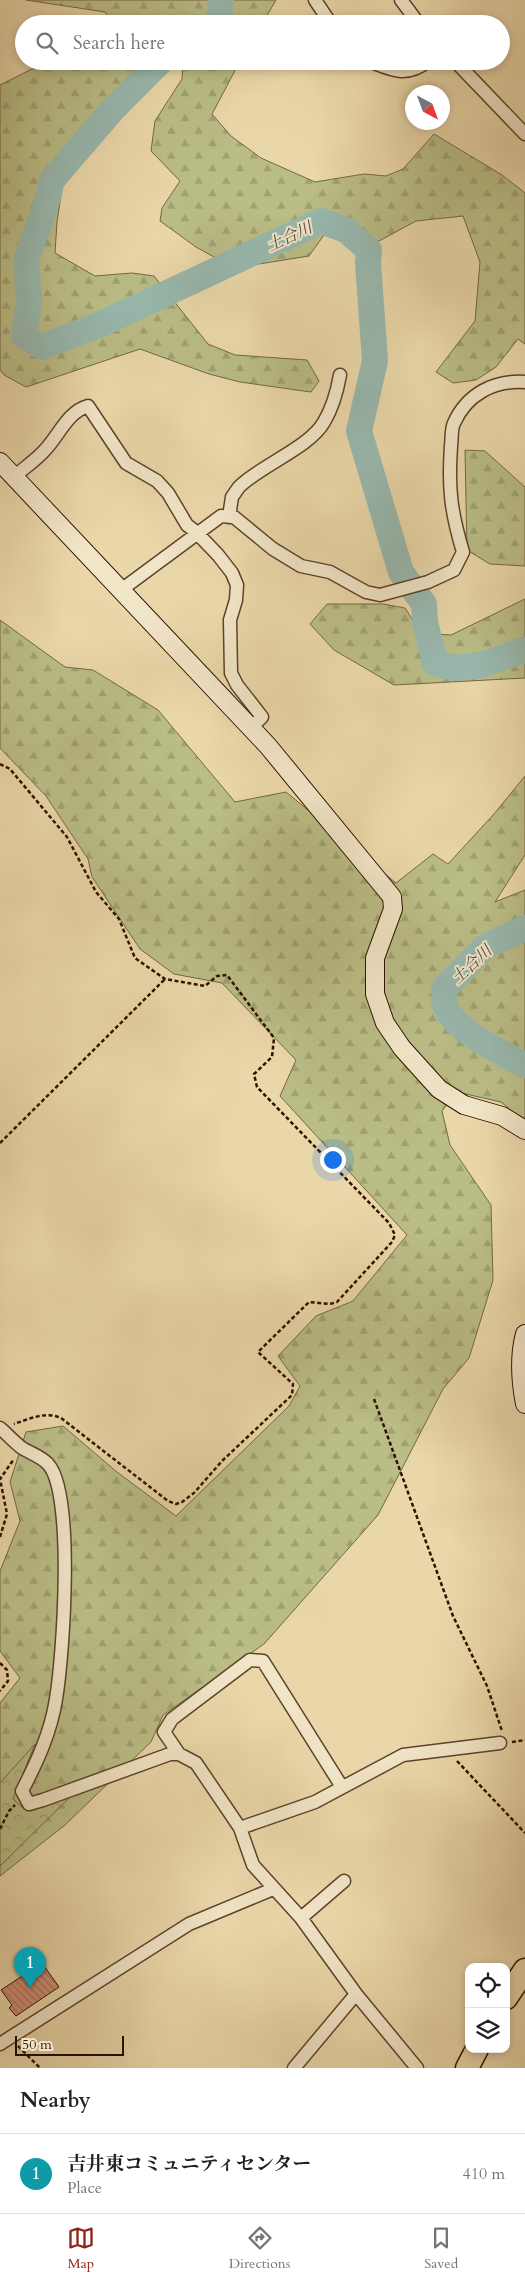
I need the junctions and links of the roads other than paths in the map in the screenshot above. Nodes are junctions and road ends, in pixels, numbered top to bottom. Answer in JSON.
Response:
{"nodes":[{"id":1,"x":315,"y":0,"type":"edge"},
{"id":2,"x":401,"y":0,"type":"edge"},
{"id":3,"x":325,"y":15,"type":"edge"},
{"id":4,"x":412,"y":15,"type":"edge"},
{"id":5,"x":392,"y":70,"type":"edge"},
{"id":6,"x":413,"y":70,"type":"edge"},
{"id":7,"x":464,"y":70,"type":"edge"},
{"id":8,"x":525,"y":134,"type":"edge"},
{"id":9,"x":340,"y":375,"type":"dead end"},
{"id":10,"x":525,"y":382,"type":"edge"},
{"id":11,"x":0,"y":462,"type":"edge"},
{"id":12,"x":14,"y":477,"type":"junction"},
{"id":13,"x":229,"y":516,"type":"junction"},
{"id":14,"x":196,"y":532,"type":"junction"},
{"id":15,"x":121,"y":590,"type":"junction"},
{"id":16,"x":251,"y":728,"type":"junction"},
{"id":17,"x":525,"y":1130,"type":"edge"},
{"id":18,"x":525,"y":1334,"type":"edge"},
{"id":19,"x":525,"y":1404,"type":"edge"},
{"id":20,"x":2,"y":1430,"type":"edge"},
{"id":21,"x":502,"y":1738,"type":"road end"},
{"id":22,"x":179,"y":1754,"type":"junction"},
{"id":23,"x":342,"y":1787,"type":"junction"},
{"id":24,"x":240,"y":1828,"type":"junction"},
{"id":25,"x":344,"y":1881,"type":"dead end"},
{"id":26,"x":273,"y":1889,"type":"junction"},
{"id":27,"x":301,"y":1918,"type":"junction"},
{"id":28,"x":525,"y":1970,"type":"edge"},
{"id":29,"x":510,"y":1992,"type":"edge"},
{"id":30,"x":356,"y":1994,"type":"junction"},
{"id":31,"x":5,"y":2041,"type":"edge"},
{"id":32,"x":475,"y":2053,"type":"edge"},
{"id":33,"x":294,"y":2068,"type":"edge"},
{"id":34,"x":418,"y":2068,"type":"edge"},
{"id":35,"x":467,"y":2068,"type":"edge"}],
"edges":[{"from":1,"to":3,"type":"street"},
{"from":2,"to":4,"type":"street"},
{"from":5,"to":6,"type":"street"},
{"from":7,"to":8,"type":"street"},
{"from":9,"to":13,"type":"street"},
{"from":10,"to":13,"type":"street"},
{"from":11,"to":12,"type":"street"},
{"from":12,"to":14,"type":"street"},
{"from":12,"to":15,"type":"street"},
{"from":13,"to":14,"type":"street"},
{"from":14,"to":15,"type":"street"},
{"from":14,"to":16,"type":"street"},
{"from":15,"to":16,"type":"street"},
{"from":16,"to":17,"type":"street"},
{"from":18,"to":19,"type":"street"},
{"from":20,"to":22,"type":"street"},
{"from":21,"to":23,"type":"street"},
{"from":22,"to":23,"type":"street"},
{"from":22,"to":24,"type":"street"},
{"from":23,"to":24,"type":"street"},
{"from":24,"to":26,"type":"street"},
{"from":25,"to":27,"type":"street"},
{"from":26,"to":27,"type":"street"},
{"from":26,"to":31,"type":"street"},
{"from":27,"to":30,"type":"street"},
{"from":28,"to":29,"type":"highway"},
{"from":30,"to":33,"type":"street"},
{"from":30,"to":34,"type":"street"},
{"from":32,"to":35,"type":"highway"}]}
